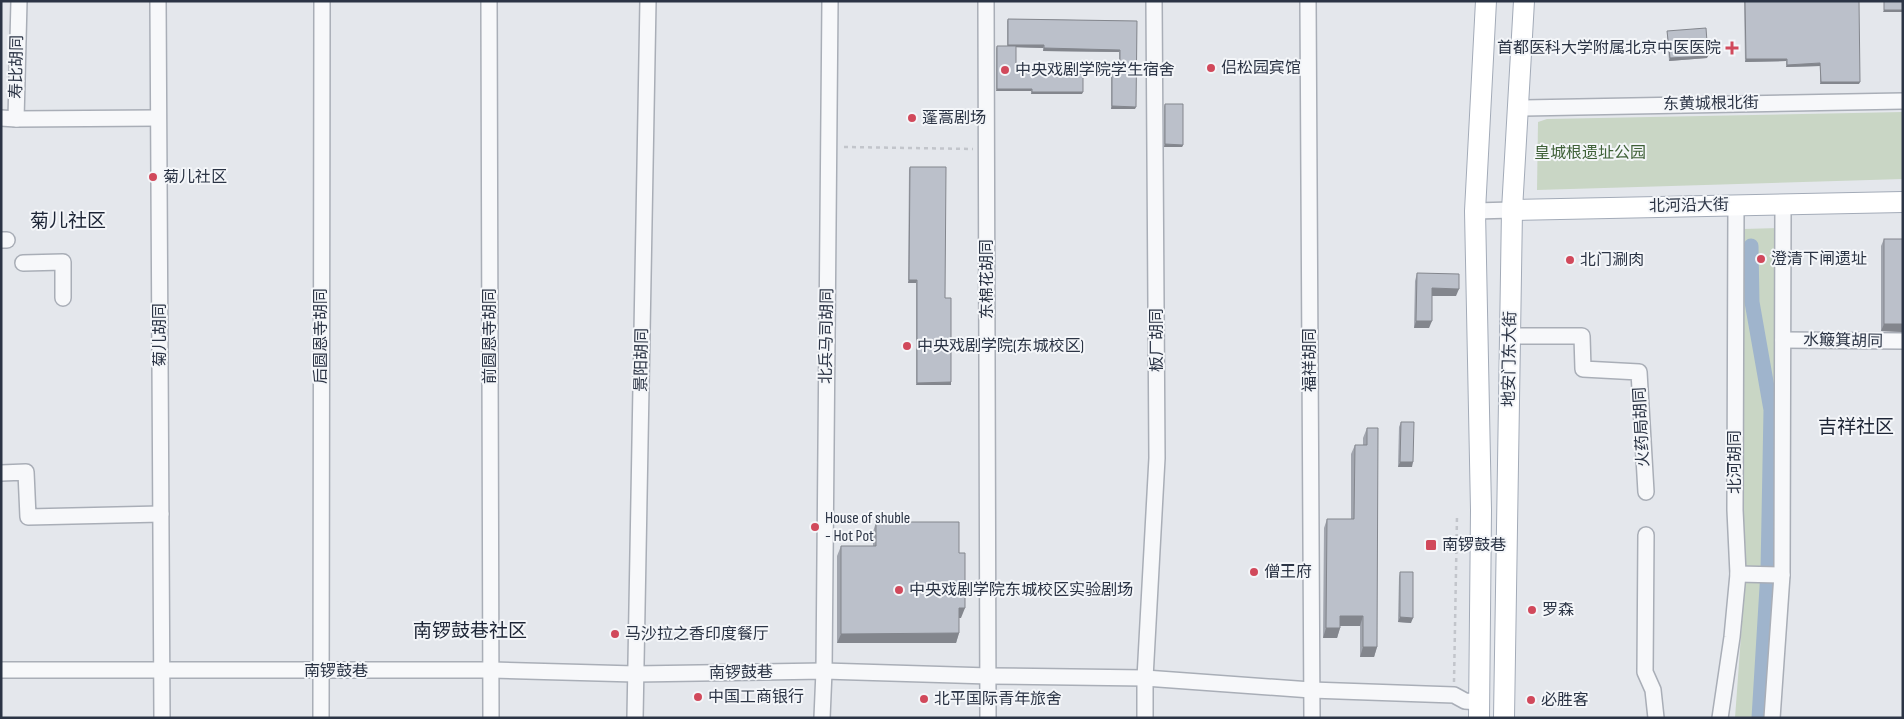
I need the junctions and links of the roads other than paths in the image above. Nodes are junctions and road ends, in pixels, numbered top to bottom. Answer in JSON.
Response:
{"nodes":[{"id":1,"x":19,"y":1,"type":"edge"},
{"id":2,"x":158,"y":1,"type":"edge"},
{"id":3,"x":322,"y":1,"type":"edge"},
{"id":4,"x":489,"y":1,"type":"edge"},
{"id":5,"x":648,"y":1,"type":"edge"},
{"id":6,"x":830,"y":1,"type":"edge"},
{"id":7,"x":986,"y":1,"type":"edge"},
{"id":8,"x":1154,"y":1,"type":"edge"},
{"id":9,"x":1308,"y":1,"type":"edge"},
{"id":10,"x":1486,"y":1,"type":"edge"},
{"id":11,"x":1524,"y":1,"type":"edge"},
{"id":12,"x":1903,"y":101,"type":"edge"},
{"id":13,"x":1519,"y":108,"type":"junction"},
{"id":14,"x":158,"y":118,"type":"junction"},
{"id":15,"x":8,"y":119,"type":"edge"},
{"id":16,"x":1903,"y":202,"type":"edge"},
{"id":17,"x":1783,"y":204,"type":"junction"},
{"id":18,"x":1736,"y":205,"type":"junction"},
{"id":19,"x":1512,"y":210,"type":"junction"},
{"id":20,"x":1475,"y":211,"type":"junction"},
{"id":21,"x":23,"y":263,"type":"dead end"},
{"id":22,"x":64,"y":298,"type":"dead end"},
{"id":23,"x":1511,"y":336,"type":"junction"},
{"id":24,"x":1784,"y":340,"type":"junction"},
{"id":25,"x":1903,"y":341,"type":"edge"},
{"id":26,"x":1,"y":473,"type":"edge"},
{"id":27,"x":1646,"y":492,"type":"dead end"},
{"id":28,"x":161,"y":514,"type":"junction"},
{"id":29,"x":1646,"y":535,"type":"dead end"},
{"id":30,"x":1738,"y":574,"type":"junction"},
{"id":31,"x":1782,"y":574,"type":"junction"},
{"id":32,"x":1,"y":670,"type":"edge"},
{"id":33,"x":163,"y":670,"type":"junction"},
{"id":34,"x":492,"y":670,"type":"junction"},
{"id":35,"x":824,"y":671,"type":"junction"},
{"id":36,"x":320,"y":672,"type":"junction"},
{"id":37,"x":635,"y":674,"type":"junction"},
{"id":38,"x":989,"y":676,"type":"junction"},
{"id":39,"x":1145,"y":678,"type":"junction"},
{"id":40,"x":1311,"y":690,"type":"junction"},
{"id":41,"x":1479,"y":710,"type":"edge"},
{"id":42,"x":162,"y":718,"type":"edge"},
{"id":43,"x":321,"y":718,"type":"edge"},
{"id":44,"x":491,"y":718,"type":"edge"},
{"id":45,"x":634,"y":718,"type":"edge"},
{"id":46,"x":822,"y":718,"type":"edge"},
{"id":47,"x":988,"y":718,"type":"edge"},
{"id":48,"x":1145,"y":718,"type":"edge"},
{"id":49,"x":1312,"y":718,"type":"edge"},
{"id":50,"x":1504,"y":718,"type":"edge"},
{"id":51,"x":1656,"y":718,"type":"edge"},
{"id":52,"x":1720,"y":718,"type":"edge"},
{"id":53,"x":1772,"y":718,"type":"edge"}],
"edges":[{"from":1,"to":15,"type":"street","name":"寿比胡同"},
{"from":2,"to":14,"type":"street","name":"菊儿胡同"},
{"from":3,"to":36,"type":"street","name":"后圆恩寺胡同"},
{"from":4,"to":34,"type":"street","name":"前圆恩寺胡同"},
{"from":5,"to":37,"type":"street","name":"景阳胡同"},
{"from":6,"to":35,"type":"street","name":"北兵马司胡同"},
{"from":7,"to":38,"type":"street","name":"东棉花胡同"},
{"from":8,"to":39,"type":"street","name":"板厂胡同"},
{"from":9,"to":40,"type":"street","name":"福祥胡同"},
{"from":10,"to":20,"type":"main road","name":"地安门东大街"},
{"from":11,"to":13,"type":"main road","name":"地安门东大街"},
{"from":12,"to":13,"type":"street","name":"东黄城根北街"},
{"from":13,"to":19,"type":"main road","name":"地安门东大街"},
{"from":14,"to":15,"type":"street"},
{"from":14,"to":28,"type":"street","name":"菊儿胡同"},
{"from":16,"to":17,"type":"main road","name":"北河沿大街"},
{"from":17,"to":18,"type":"main road","name":"北河沿大街"},
{"from":17,"to":24,"type":"street"},
{"from":18,"to":19,"type":"main road","name":"北河沿大街"},
{"from":18,"to":30,"type":"street","name":"北河胡同"},
{"from":19,"to":20,"type":"street","name":"北河沿大街"},
{"from":19,"to":23,"type":"main road","name":"地安门东大街"},
{"from":20,"to":41,"type":"main road","name":"地安门东大街"},
{"from":21,"to":22,"type":"street"},
{"from":23,"to":27,"type":"street","name":"火药局胡同"},
{"from":23,"to":50,"type":"main road","name":"地安门东大街"},
{"from":24,"to":25,"type":"street","name":"水簸箕胡同"},
{"from":24,"to":31,"type":"street"},
{"from":26,"to":28,"type":"street"},
{"from":28,"to":33,"type":"street","name":"菊儿胡同"},
{"from":29,"to":51,"type":"street"},
{"from":30,"to":31,"type":"street"},
{"from":30,"to":52,"type":"street","name":"北河胡同"},
{"from":31,"to":53,"type":"street"},
{"from":32,"to":33,"type":"street","name":"南锣鼓巷"},
{"from":33,"to":36,"type":"street","name":"南锣鼓巷"},
{"from":33,"to":42,"type":"street","name":"菊儿胡同"},
{"from":34,"to":36,"type":"street","name":"南锣鼓巷"},
{"from":34,"to":37,"type":"street","name":"南锣鼓巷"},
{"from":34,"to":44,"type":"street","name":"前圆恩寺胡同"},
{"from":35,"to":37,"type":"street","name":"南锣鼓巷"},
{"from":35,"to":38,"type":"street","name":"南锣鼓巷"},
{"from":35,"to":46,"type":"street","name":"北兵马司胡同"},
{"from":36,"to":43,"type":"street","name":"后圆恩寺胡同"},
{"from":37,"to":45,"type":"street","name":"景阳胡同"},
{"from":38,"to":39,"type":"street","name":"南锣鼓巷"},
{"from":38,"to":47,"type":"street","name":"东棉花胡同"},
{"from":39,"to":40,"type":"street","name":"南锣鼓巷"},
{"from":39,"to":48,"type":"street","name":"板厂胡同"},
{"from":40,"to":41,"type":"street","name":"南锣鼓巷"},
{"from":40,"to":49,"type":"street","name":"福祥胡同"}]}
